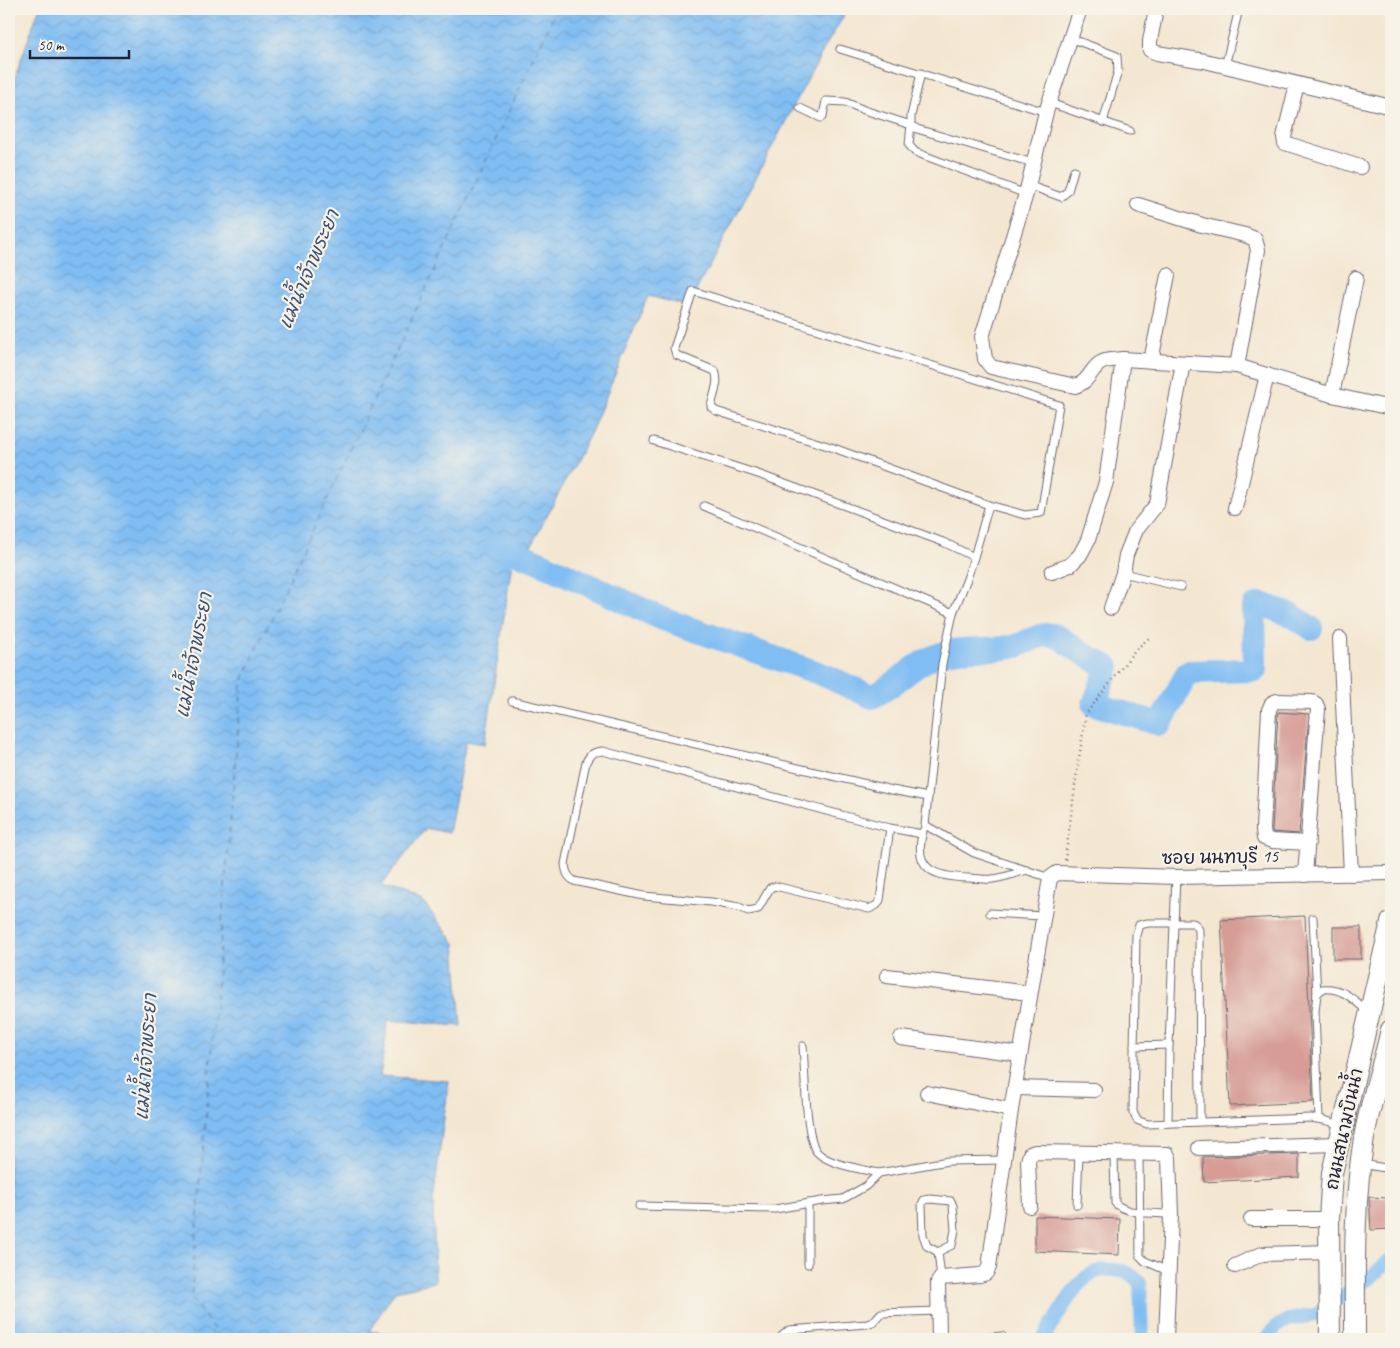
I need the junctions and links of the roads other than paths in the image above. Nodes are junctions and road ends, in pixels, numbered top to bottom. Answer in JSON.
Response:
{"nodes":[{"id":1,"x":1080,"y":9,"type":"edge"},
{"id":2,"x":1156,"y":9,"type":"edge"},
{"id":3,"x":1239,"y":9,"type":"edge"},
{"id":4,"x":1070,"y":38,"type":"junction"},
{"id":5,"x":840,"y":49,"type":"dead end"},
{"id":6,"x":1225,"y":66,"type":"junction"},
{"id":7,"x":921,"y":74,"type":"junction"},
{"id":8,"x":1297,"y":84,"type":"junction"},
{"id":9,"x":1391,"y":107,"type":"edge"},
{"id":10,"x":800,"y":108,"type":"dead end"},
{"id":11,"x":1048,"y":108,"type":"junction"},
{"id":12,"x":1103,"y":122,"type":"junction"},
{"id":13,"x":911,"y":126,"type":"junction"},
{"id":14,"x":1130,"y":131,"type":"dead end"},
{"id":15,"x":1033,"y":163,"type":"junction"},
{"id":16,"x":1360,"y":167,"type":"dead end"},
{"id":17,"x":1074,"y":170,"type":"dead end"},
{"id":18,"x":1027,"y":190,"type":"junction"},
{"id":19,"x":1138,"y":205,"type":"dead end"},
{"id":20,"x":1168,"y":275,"type":"dead end"},
{"id":21,"x":1356,"y":278,"type":"dead end"},
{"id":22,"x":1123,"y":359,"type":"junction"},
{"id":23,"x":1151,"y":361,"type":"junction"},
{"id":24,"x":1182,"y":363,"type":"junction"},
{"id":25,"x":1237,"y":366,"type":"junction"},
{"id":26,"x":1267,"y":375,"type":"junction"},
{"id":27,"x":1332,"y":395,"type":"junction"},
{"id":28,"x":1391,"y":408,"type":"edge"},
{"id":29,"x":654,"y":441,"type":"dead end"},
{"id":30,"x":989,"y":505,"type":"junction"},
{"id":31,"x":704,"y":506,"type":"dead end"},
{"id":32,"x":1235,"y":508,"type":"dead end"},
{"id":33,"x":974,"y":557,"type":"junction"},
{"id":34,"x":1052,"y":572,"type":"dead end"},
{"id":35,"x":1123,"y":573,"type":"junction"},
{"id":36,"x":1181,"y":587,"type":"dead end"},
{"id":37,"x":1111,"y":608,"type":"dead end"},
{"id":38,"x":953,"y":613,"type":"junction"},
{"id":39,"x":1340,"y":639,"type":"dead end"},
{"id":40,"x":512,"y":701,"type":"dead end"},
{"id":41,"x":928,"y":797,"type":"junction"},
{"id":42,"x":925,"y":825,"type":"junction"},
{"id":43,"x":890,"y":828,"type":"junction"},
{"id":44,"x":922,"y":834,"type":"junction"},
{"id":45,"x":1308,"y":843,"type":"junction"},
{"id":46,"x":1027,"y":870,"type":"junction"},
{"id":47,"x":1391,"y":873,"type":"edge"},
{"id":48,"x":1351,"y":874,"type":"junction"},
{"id":49,"x":1305,"y":875,"type":"junction"},
{"id":50,"x":1057,"y":876,"type":"junction"},
{"id":51,"x":1176,"y":877,"type":"junction"},
{"id":52,"x":990,"y":912,"type":"dead end"},
{"id":53,"x":1043,"y":916,"type":"junction"},
{"id":54,"x":1313,"y":918,"type":"dead end"},
{"id":55,"x":1174,"y":922,"type":"junction"},
{"id":56,"x":1391,"y":922,"type":"edge"},
{"id":57,"x":887,"y":976,"type":"dead end"},
{"id":58,"x":1030,"y":994,"type":"junction"},
{"id":59,"x":1316,"y":994,"type":"junction"},
{"id":60,"x":1369,"y":1013,"type":"junction"},
{"id":61,"x":901,"y":1038,"type":"dead end"},
{"id":62,"x":1390,"y":1039,"type":"edge"},
{"id":63,"x":1169,"y":1045,"type":"junction"},
{"id":64,"x":803,"y":1046,"type":"dead end"},
{"id":65,"x":1134,"y":1046,"type":"junction"},
{"id":66,"x":1020,"y":1054,"type":"junction"},
{"id":67,"x":1015,"y":1088,"type":"junction"},
{"id":68,"x":1094,"y":1090,"type":"dead end"},
{"id":69,"x":927,"y":1093,"type":"dead end"},
{"id":70,"x":1012,"y":1110,"type":"junction"},
{"id":71,"x":1319,"y":1119,"type":"junction"},
{"id":72,"x":1200,"y":1122,"type":"junction"},
{"id":73,"x":1168,"y":1123,"type":"junction"},
{"id":74,"x":1340,"y":1135,"type":"junction"},
{"id":75,"x":1199,"y":1148,"type":"dead end"},
{"id":76,"x":1079,"y":1153,"type":"junction"},
{"id":77,"x":1114,"y":1153,"type":"junction"},
{"id":78,"x":1139,"y":1154,"type":"junction"},
{"id":79,"x":1004,"y":1160,"type":"junction"},
{"id":80,"x":1361,"y":1164,"type":"junction"},
{"id":81,"x":1391,"y":1169,"type":"edge"},
{"id":82,"x":879,"y":1173,"type":"junction"},
{"id":83,"x":808,"y":1204,"type":"junction"},
{"id":84,"x":1077,"y":1205,"type":"dead end"},
{"id":85,"x":639,"y":1206,"type":"dead end"},
{"id":86,"x":1030,"y":1206,"type":"dead end"},
{"id":87,"x":1139,"y":1213,"type":"junction"},
{"id":88,"x":1171,"y":1214,"type":"junction"},
{"id":89,"x":1251,"y":1219,"type":"dead end"},
{"id":90,"x":1329,"y":1219,"type":"junction"},
{"id":91,"x":938,"y":1252,"type":"junction"},
{"id":92,"x":1329,"y":1252,"type":"junction"},
{"id":93,"x":808,"y":1264,"type":"dead end"},
{"id":94,"x":1236,"y":1266,"type":"dead end"},
{"id":95,"x":1169,"y":1272,"type":"junction"},
{"id":96,"x":941,"y":1278,"type":"junction"},
{"id":97,"x":938,"y":1311,"type":"junction"},
{"id":98,"x":1165,"y":1335,"type":"edge"},
{"id":99,"x":1002,"y":1336,"type":"dead end"},
{"id":100,"x":781,"y":1339,"type":"edge"},
{"id":101,"x":939,"y":1339,"type":"edge"},
{"id":102,"x":976,"y":1339,"type":"edge"},
{"id":103,"x":1330,"y":1339,"type":"edge"},
{"id":104,"x":1356,"y":1339,"type":"edge"}],
"edges":[{"from":1,"to":4,"type":"street"},
{"from":2,"to":6,"type":"street"},
{"from":3,"to":6,"type":"lane"},
{"from":4,"to":11,"type":"street"},
{"from":4,"to":12,"type":"lane"},
{"from":5,"to":7,"type":"lane"},
{"from":6,"to":8,"type":"street"},
{"from":7,"to":11,"type":"lane"},
{"from":7,"to":13,"type":"lane"},
{"from":8,"to":9,"type":"street"},
{"from":8,"to":16,"type":"street"},
{"from":10,"to":13,"type":"lane"},
{"from":11,"to":12,"type":"lane"},
{"from":11,"to":15,"type":"street"},
{"from":12,"to":14,"type":"lane"},
{"from":13,"to":15,"type":"lane"},
{"from":13,"to":18,"type":"lane"},
{"from":15,"to":18,"type":"street"},
{"from":17,"to":18,"type":"lane"},
{"from":18,"to":22,"type":"street"},
{"from":19,"to":25,"type":"street"},
{"from":20,"to":23,"type":"street"},
{"from":21,"to":27,"type":"street"},
{"from":22,"to":23,"type":"street"},
{"from":22,"to":34,"type":"street"},
{"from":23,"to":24,"type":"street"},
{"from":24,"to":25,"type":"street"},
{"from":24,"to":35,"type":"street"},
{"from":25,"to":26,"type":"street"},
{"from":26,"to":27,"type":"street"},
{"from":26,"to":32,"type":"street"},
{"from":27,"to":28,"type":"street"},
{"from":29,"to":33,"type":"lane"},
{"from":30,"to":30,"type":"lane"},
{"from":30,"to":33,"type":"lane"},
{"from":31,"to":38,"type":"lane"},
{"from":33,"to":38,"type":"lane"},
{"from":35,"to":36,"type":"lane"},
{"from":35,"to":37,"type":"street"},
{"from":38,"to":41,"type":"lane"},
{"from":39,"to":48,"type":"street"},
{"from":40,"to":41,"type":"lane"},
{"from":41,"to":42,"type":"lane"},
{"from":42,"to":44,"type":"lane"},
{"from":42,"to":46,"type":"lane"},
{"from":43,"to":43,"type":"lane"},
{"from":43,"to":44,"type":"lane"},
{"from":44,"to":46,"type":"lane"},
{"from":45,"to":45,"type":"street"},
{"from":45,"to":49,"type":"street"},
{"from":46,"to":50,"type":"lane"},
{"from":47,"to":48,"type":"street","name":"ซอย นนทบุรี 15"},
{"from":48,"to":49,"type":"street","name":"ซอย นนทบุรี 15"},
{"from":49,"to":51,"type":"street","name":"ซอย นนทบุรี 15"},
{"from":50,"to":51,"type":"street","name":"ซอย นนทบุรี 15"},
{"from":50,"to":53,"type":"street"},
{"from":51,"to":55,"type":"lane"},
{"from":52,"to":53,"type":"lane"},
{"from":53,"to":58,"type":"street"},
{"from":54,"to":59,"type":"lane"},
{"from":55,"to":63,"type":"lane"},
{"from":55,"to":65,"type":"lane"},
{"from":55,"to":72,"type":"lane"},
{"from":56,"to":60,"type":"main road","name":"ถนนสนามบินน้ำ"},
{"from":57,"to":58,"type":"street"},
{"from":58,"to":66,"type":"street"},
{"from":59,"to":60,"type":"lane"},
{"from":59,"to":71,"type":"lane"},
{"from":60,"to":74,"type":"main road","name":"ถนนสนามบินน้ำ"},
{"from":61,"to":66,"type":"street"},
{"from":62,"to":80,"type":"main road","name":"ถนนสนามบินน้ำ"},
{"from":63,"to":65,"type":"lane"},
{"from":63,"to":73,"type":"lane"},
{"from":64,"to":82,"type":"lane"},
{"from":65,"to":73,"type":"lane"},
{"from":66,"to":67,"type":"street"},
{"from":67,"to":68,"type":"street"},
{"from":67,"to":70,"type":"street"},
{"from":69,"to":70,"type":"street"},
{"from":70,"to":79,"type":"street"},
{"from":71,"to":72,"type":"lane"},
{"from":71,"to":74,"type":"lane"},
{"from":72,"to":73,"type":"lane"},
{"from":74,"to":75,"type":"street"},
{"from":74,"to":90,"type":"main road","name":"ถนนสนามบินน้ำ"},
{"from":76,"to":77,"type":"street"},
{"from":76,"to":84,"type":"lane"},
{"from":76,"to":86,"type":"street"},
{"from":77,"to":78,"type":"street"},
{"from":77,"to":87,"type":"lane"},
{"from":78,"to":87,"type":"lane"},
{"from":78,"to":88,"type":"street"},
{"from":79,"to":82,"type":"lane"},
{"from":79,"to":96,"type":"street"},
{"from":80,"to":81,"type":"lane"},
{"from":80,"to":104,"type":"main road","name":"ถนนสนามบินน้ำ"},
{"from":82,"to":83,"type":"lane"},
{"from":83,"to":85,"type":"lane"},
{"from":83,"to":93,"type":"lane"},
{"from":87,"to":88,"type":"lane"},
{"from":87,"to":95,"type":"lane"},
{"from":88,"to":95,"type":"street"},
{"from":89,"to":90,"type":"street"},
{"from":90,"to":92,"type":"main road","name":"ถนนสนามบินน้ำ"},
{"from":91,"to":91,"type":"lane"},
{"from":91,"to":96,"type":"lane"},
{"from":92,"to":94,"type":"street"},
{"from":92,"to":103,"type":"main road","name":"ถนนสนามบินน้ำ"},
{"from":95,"to":98,"type":"street"},
{"from":96,"to":97,"type":"street"},
{"from":97,"to":100,"type":"lane"},
{"from":97,"to":101,"type":"street"},
{"from":99,"to":102,"type":"lane"}]}
